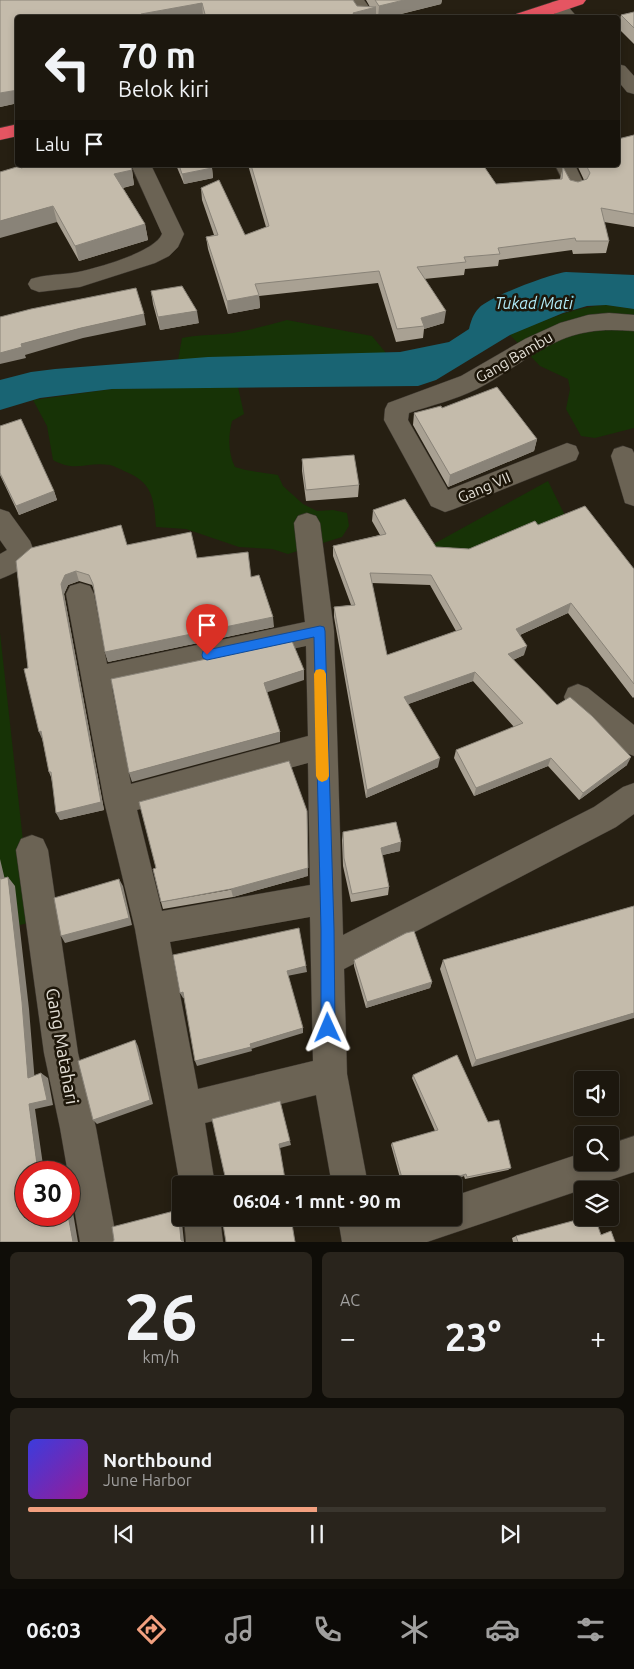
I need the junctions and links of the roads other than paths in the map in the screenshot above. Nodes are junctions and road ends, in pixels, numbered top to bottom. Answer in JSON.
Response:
{"nodes":[{"id":1,"x":355,"y":0,"type":"edge"},
{"id":2,"x":577,"y":0,"type":"edge"},
{"id":3,"x":564,"y":12,"type":"edge"},
{"id":4,"x":366,"y":15,"type":"edge"},
{"id":5,"x":543,"y":15,"type":"edge"},
{"id":6,"x":620,"y":72,"type":"edge"},
{"id":7,"x":634,"y":88,"type":"edge"},
{"id":8,"x":15,"y":131,"type":"edge"},
{"id":9,"x":0,"y":134,"type":"edge"},
{"id":10,"x":142,"y":167,"type":"edge"},
{"id":11,"x":566,"y":167,"type":"edge"},
{"id":12,"x":575,"y":186,"type":"edge"},
{"id":13,"x":39,"y":284,"type":"dead end"},
{"id":14,"x":634,"y":323,"type":"edge"},
{"id":15,"x":397,"y":409,"type":"joint"},
{"id":16,"x":567,"y":453,"type":"dead end"},
{"id":17,"x":623,"y":456,"type":"dead end"},
{"id":18,"x":634,"y":496,"type":"edge"},
{"id":19,"x":0,"y":519,"type":"edge"},
{"id":20,"x":307,"y":523,"type":"dead end"},
{"id":21,"x":0,"y":568,"type":"edge"},
{"id":22,"x":80,"y":594,"type":"dead end"},
{"id":23,"x":320,"y":631,"type":"junction"},
{"id":24,"x":95,"y":679,"type":"junction"},
{"id":25,"x":578,"y":697,"type":"dead end"},
{"id":26,"x":634,"y":743,"type":"edge"},
{"id":27,"x":321,"y":746,"type":"junction"},
{"id":28,"x":634,"y":797,"type":"edge"},
{"id":29,"x":119,"y":801,"type":"junction"},
{"id":30,"x":32,"y":850,"type":"dead end"},
{"id":31,"x":327,"y":898,"type":"junction"},
{"id":32,"x":151,"y":929,"type":"junction"},
{"id":33,"x":328,"y":960,"type":"junction"},
{"id":34,"x":330,"y":1074,"type":"junction"},
{"id":35,"x":185,"y":1110,"type":"junction"},
{"id":36,"x":634,"y":1154,"type":"edge"},
{"id":37,"x":619,"y":1159,"type":"edge"},
{"id":38,"x":583,"y":1171,"type":"edge"},
{"id":39,"x":196,"y":1176,"type":"edge"},
{"id":40,"x":348,"y":1176,"type":"edge"},
{"id":41,"x":462,"y":1211,"type":"edge"},
{"id":42,"x":203,"y":1226,"type":"edge"},
{"id":43,"x":358,"y":1226,"type":"edge"},
{"id":44,"x":418,"y":1226,"type":"edge"},
{"id":45,"x":99,"y":1242,"type":"edge"},
{"id":46,"x":205,"y":1242,"type":"edge"},
{"id":47,"x":361,"y":1242,"type":"edge"},
{"id":48,"x":370,"y":1242,"type":"edge"}],
"edges":[{"from":1,"to":4,"type":"street"},
{"from":2,"to":3,"type":"highway"},
{"from":3,"to":5,"type":"highway"},
{"from":6,"to":7,"type":"street"},
{"from":8,"to":9,"type":"highway"},
{"from":10,"to":13,"type":"street"},
{"from":11,"to":12,"type":"street"},
{"from":14,"to":15,"type":"street","name":"Gang Bambu"},
{"from":15,"to":16,"type":"street","name":"Gang VII"},
{"from":17,"to":18,"type":"street"},
{"from":19,"to":21,"type":"street"},
{"from":20,"to":23,"type":"street"},
{"from":22,"to":24,"type":"street"},
{"from":23,"to":24,"type":"street"},
{"from":23,"to":27,"type":"street"},
{"from":24,"to":29,"type":"street"},
{"from":25,"to":26,"type":"street"},
{"from":27,"to":29,"type":"street"},
{"from":27,"to":31,"type":"street"},
{"from":28,"to":33,"type":"street"},
{"from":29,"to":32,"type":"street"},
{"from":30,"to":45,"type":"street","name":"Gang Matahari"},
{"from":31,"to":32,"type":"street"},
{"from":31,"to":33,"type":"street"},
{"from":32,"to":35,"type":"street"},
{"from":33,"to":34,"type":"street"},
{"from":34,"to":35,"type":"street"},
{"from":34,"to":40,"type":"street"},
{"from":35,"to":39,"type":"street"},
{"from":36,"to":37,"type":"street"},
{"from":38,"to":41,"type":"street"},
{"from":42,"to":46,"type":"street"},
{"from":43,"to":47,"type":"street"},
{"from":44,"to":48,"type":"street"}]}
